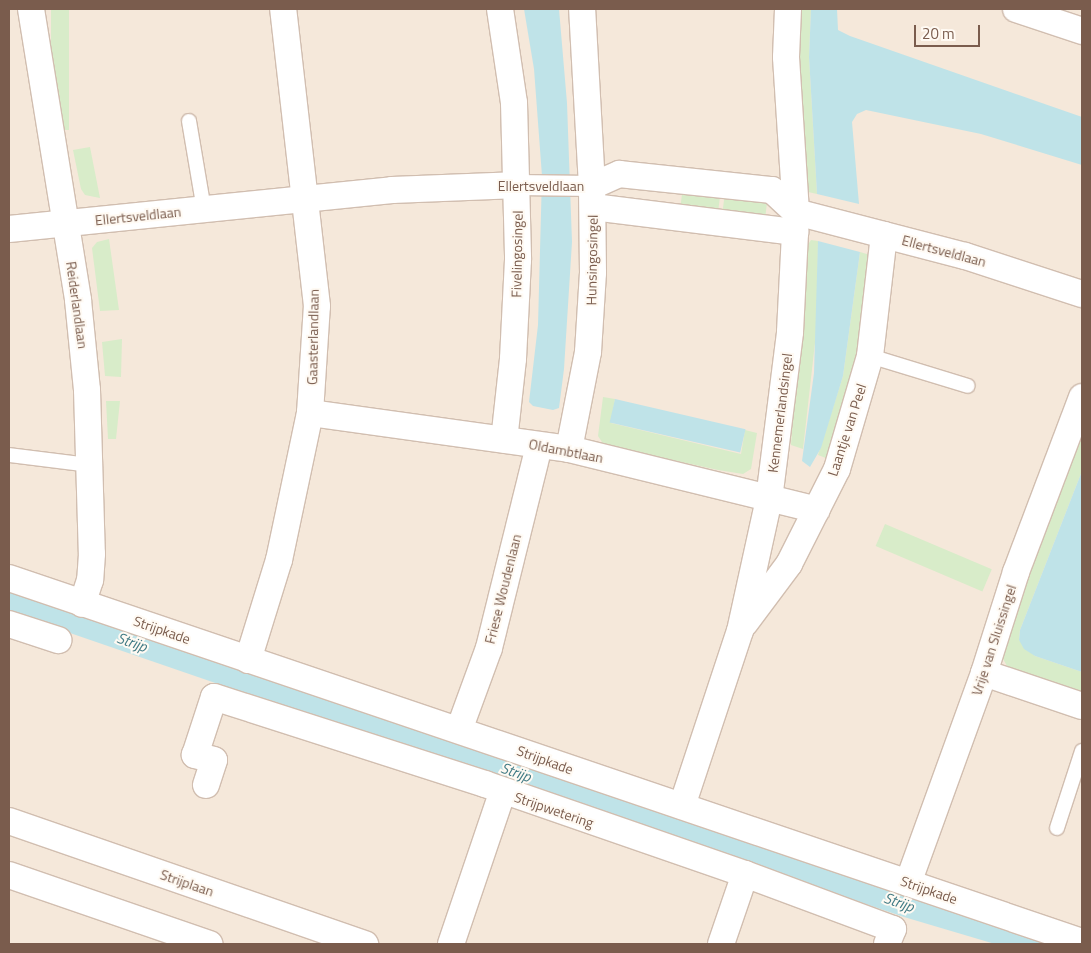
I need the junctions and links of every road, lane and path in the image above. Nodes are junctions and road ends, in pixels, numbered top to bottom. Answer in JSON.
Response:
{"nodes":[{"id":1,"x":31,"y":9,"type":"edge"},
{"id":2,"x":283,"y":9,"type":"edge"},
{"id":3,"x":500,"y":9,"type":"edge"},
{"id":4,"x":582,"y":9,"type":"edge"},
{"id":5,"x":788,"y":9,"type":"edge"},
{"id":6,"x":1016,"y":9,"type":"edge"},
{"id":7,"x":1082,"y":31,"type":"edge"},
{"id":8,"x":189,"y":121,"type":"dead end"},
{"id":9,"x":529,"y":185,"type":"junction"},
{"id":10,"x":586,"y":193,"type":"junction"},
{"id":11,"x":305,"y":199,"type":"junction"},
{"id":12,"x":204,"y":210,"type":"junction"},
{"id":13,"x":795,"y":222,"type":"junction"},
{"id":14,"x":65,"y":225,"type":"junction"},
{"id":15,"x":9,"y":229,"type":"edge"},
{"id":16,"x":884,"y":235,"type":"junction"},
{"id":17,"x":1082,"y":294,"type":"edge"},
{"id":18,"x":870,"y":356,"type":"junction"},
{"id":19,"x":968,"y":386,"type":"dead end"},
{"id":20,"x":1082,"y":398,"type":"edge"},
{"id":21,"x":310,"y":413,"type":"junction"},
{"id":22,"x":504,"y":440,"type":"junction"},
{"id":23,"x":539,"y":446,"type":"junction"},
{"id":24,"x":569,"y":449,"type":"junction"},
{"id":25,"x":9,"y":455,"type":"edge"},
{"id":26,"x":89,"y":465,"type":"junction"},
{"id":27,"x":769,"y":499,"type":"junction"},
{"id":28,"x":817,"y":510,"type":"junction"},
{"id":29,"x":9,"y":578,"type":"edge"},
{"id":30,"x":82,"y":604,"type":"junction"},
{"id":31,"x":9,"y":624,"type":"edge"},
{"id":32,"x":740,"y":631,"type":"junction"},
{"id":33,"x":58,"y":640,"type":"dead end"},
{"id":34,"x":248,"y":660,"type":"junction"},
{"id":35,"x":984,"y":673,"type":"junction"},
{"id":36,"x":1082,"y":706,"type":"edge"},
{"id":37,"x":459,"y":730,"type":"junction"},
{"id":38,"x":1082,"y":751,"type":"edge"},
{"id":39,"x":206,"y":785,"type":"dead end"},
{"id":40,"x":502,"y":793,"type":"junction"},
{"id":41,"x":682,"y":806,"type":"junction"},
{"id":42,"x":9,"y":821,"type":"edge"},
{"id":43,"x":1057,"y":828,"type":"dead end"},
{"id":44,"x":745,"y":874,"type":"junction"},
{"id":45,"x":9,"y":875,"type":"edge"},
{"id":46,"x":908,"y":884,"type":"junction"},
{"id":47,"x":890,"y":937,"type":"edge"},
{"id":48,"x":1082,"y":942,"type":"edge"},
{"id":49,"x":209,"y":944,"type":"edge"},
{"id":50,"x":366,"y":944,"type":"edge"},
{"id":51,"x":451,"y":944,"type":"edge"},
{"id":52,"x":721,"y":944,"type":"edge"}],
"edges":[{"from":1,"to":14,"type":"street","name":"Reiderlandlaan"},
{"from":2,"to":11,"type":"street","name":"Gaasterlandlaan"},
{"from":3,"to":9,"type":"street","name":"Fivelingosingel"},
{"from":4,"to":10,"type":"street","name":"Hunsingosingel"},
{"from":5,"to":13,"type":"street","name":"Kennemerlandsingel"},
{"from":6,"to":7,"type":"street"},
{"from":8,"to":12,"type":"lane"},
{"from":9,"to":10,"type":"street","name":"Ellertsveldlaan"},
{"from":9,"to":11,"type":"street","name":"Ellertsveldlaan"},
{"from":9,"to":22,"type":"street","name":"Fivelingosingel"},
{"from":10,"to":13,"type":"street"},
{"from":10,"to":13,"type":"street","name":"Ellertsveldlaan"},
{"from":10,"to":24,"type":"street","name":"Hunsingosingel"},
{"from":11,"to":12,"type":"street","name":"Ellertsveldlaan"},
{"from":11,"to":21,"type":"street","name":"Gaasterlandlaan"},
{"from":12,"to":14,"type":"street","name":"Ellertsveldlaan"},
{"from":13,"to":16,"type":"street","name":"Ellertsveldlaan"},
{"from":13,"to":27,"type":"street","name":"Kennemerlandsingel"},
{"from":14,"to":15,"type":"street","name":"Ellertsveldlaan"},
{"from":14,"to":26,"type":"street","name":"Reiderlandlaan"},
{"from":16,"to":17,"type":"street","name":"Ellertsveldlaan"},
{"from":16,"to":18,"type":"street","name":"Laantje van Peel"},
{"from":18,"to":19,"type":"lane"},
{"from":18,"to":28,"type":"street","name":"Laantje van Peel"},
{"from":20,"to":35,"type":"street","name":"Vrije van Sluissingel"},
{"from":21,"to":22,"type":"street","name":"Oldambtlaan"},
{"from":21,"to":34,"type":"street","name":"Gaasterlandlaan"},
{"from":22,"to":23,"type":"street","name":"Oldambtlaan"},
{"from":23,"to":24,"type":"street","name":"Oldambtlaan"},
{"from":23,"to":37,"type":"street","name":"Friese Woudenlaan"},
{"from":24,"to":27,"type":"street","name":"Oldambtlaan"},
{"from":25,"to":26,"type":"lane"},
{"from":26,"to":30,"type":"street","name":"Reiderlandlaan"},
{"from":27,"to":28,"type":"street","name":"Oldambtlaan"},
{"from":27,"to":32,"type":"street","name":"Kennemerlandsingel"},
{"from":28,"to":32,"type":"street","name":"Laantje van Peel"},
{"from":29,"to":30,"type":"street","name":"Strijpkade"},
{"from":30,"to":34,"type":"street","name":"Strijpkade"},
{"from":31,"to":33,"type":"street"},
{"from":32,"to":41,"type":"street","name":"Kennemerlandsingel"},
{"from":34,"to":37,"type":"street","name":"Strijpkade"},
{"from":35,"to":36,"type":"street"},
{"from":35,"to":46,"type":"street","name":"Vrije van Sluissingel"},
{"from":37,"to":41,"type":"street","name":"Strijpkade"},
{"from":38,"to":43,"type":"lane"},
{"from":39,"to":40,"type":"street","name":"Strijpwetering"},
{"from":40,"to":44,"type":"street","name":"Strijpwetering"},
{"from":40,"to":51,"type":"street"},
{"from":41,"to":46,"type":"street","name":"Strijpkade"},
{"from":42,"to":50,"type":"street","name":"Strijplaan"},
{"from":44,"to":47,"type":"street","name":"Strijpwetering"},
{"from":44,"to":52,"type":"street"},
{"from":45,"to":49,"type":"street"},
{"from":46,"to":48,"type":"street","name":"Strijpkade"}]}
